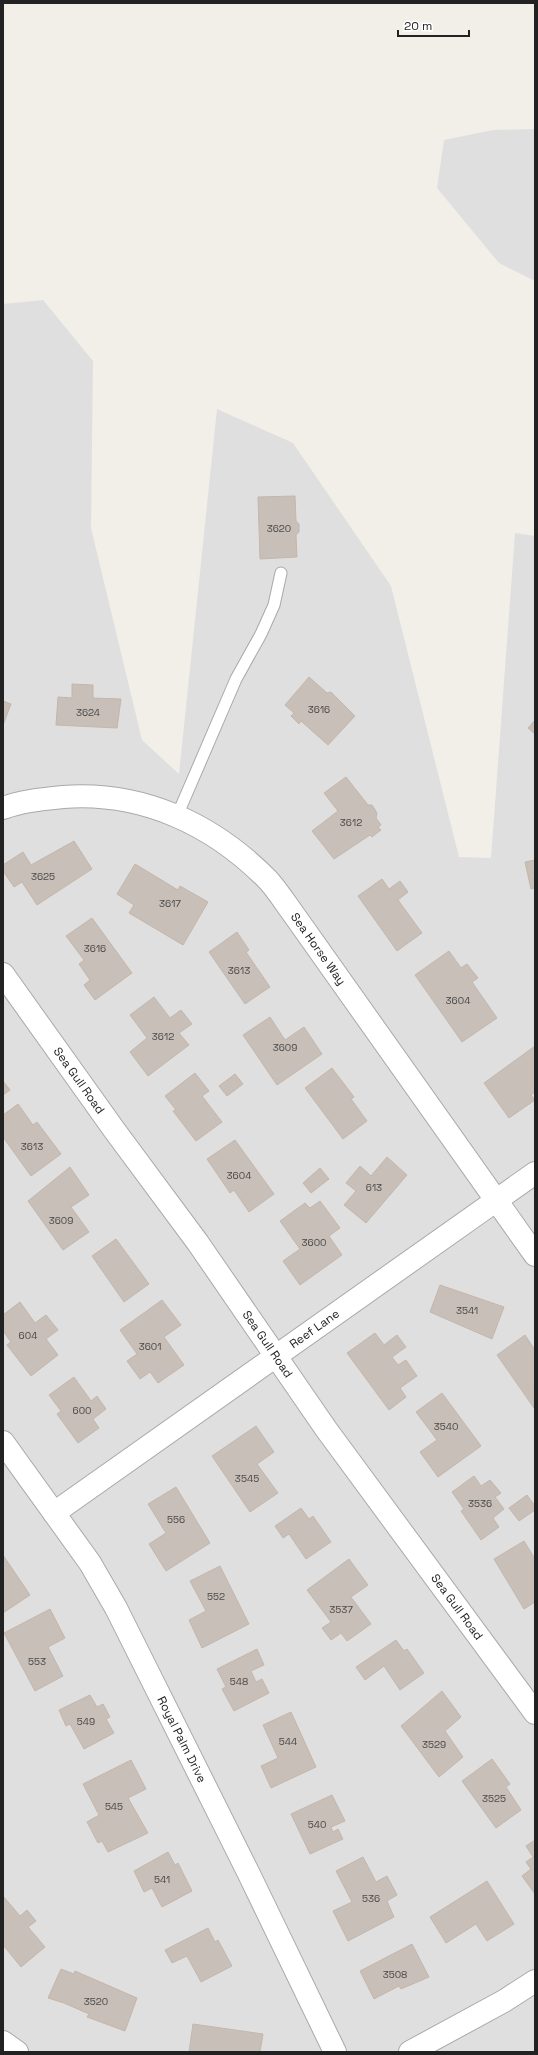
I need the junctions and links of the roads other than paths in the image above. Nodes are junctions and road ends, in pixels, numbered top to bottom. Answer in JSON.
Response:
{"nodes":[{"id":1,"x":281,"y":573,"type":"dead end"},
{"id":2,"x":3,"y":808,"type":"edge"},
{"id":3,"x":178,"y":816,"type":"junction"},
{"id":4,"x":3,"y":974,"type":"edge"},
{"id":5,"x":535,"y":1173,"type":"edge"},
{"id":6,"x":497,"y":1202,"type":"junction"},
{"id":7,"x":535,"y":1255,"type":"edge"},
{"id":8,"x":274,"y":1356,"type":"junction"},
{"id":9,"x":3,"y":1442,"type":"edge"},
{"id":10,"x":54,"y":1513,"type":"junction"},
{"id":11,"x":535,"y":1713,"type":"edge"},
{"id":12,"x":535,"y":1981,"type":"edge"},
{"id":13,"x":3,"y":2042,"type":"edge"},
{"id":14,"x":17,"y":2052,"type":"edge"},
{"id":15,"x":335,"y":2052,"type":"edge"},
{"id":16,"x":410,"y":2052,"type":"edge"}],
"edges":[{"from":1,"to":3,"type":"lane"},
{"from":2,"to":3,"type":"street","name":"Sea Horse Way"},
{"from":3,"to":6,"type":"street","name":"Sea Horse Way"},
{"from":4,"to":8,"type":"street","name":"Sea Gull Road"},
{"from":5,"to":6,"type":"street","name":"Reef Lane"},
{"from":6,"to":7,"type":"street","name":"Sea Horse Way"},
{"from":6,"to":8,"type":"street","name":"Reef Lane"},
{"from":8,"to":10,"type":"street","name":"Reef Lane"},
{"from":8,"to":11,"type":"street","name":"Sea Gull Road"},
{"from":9,"to":10,"type":"street","name":"Royal Palm Drive"},
{"from":10,"to":15,"type":"street","name":"Royal Palm Drive"},
{"from":12,"to":16,"type":"street"},
{"from":13,"to":14,"type":"street"}]}
